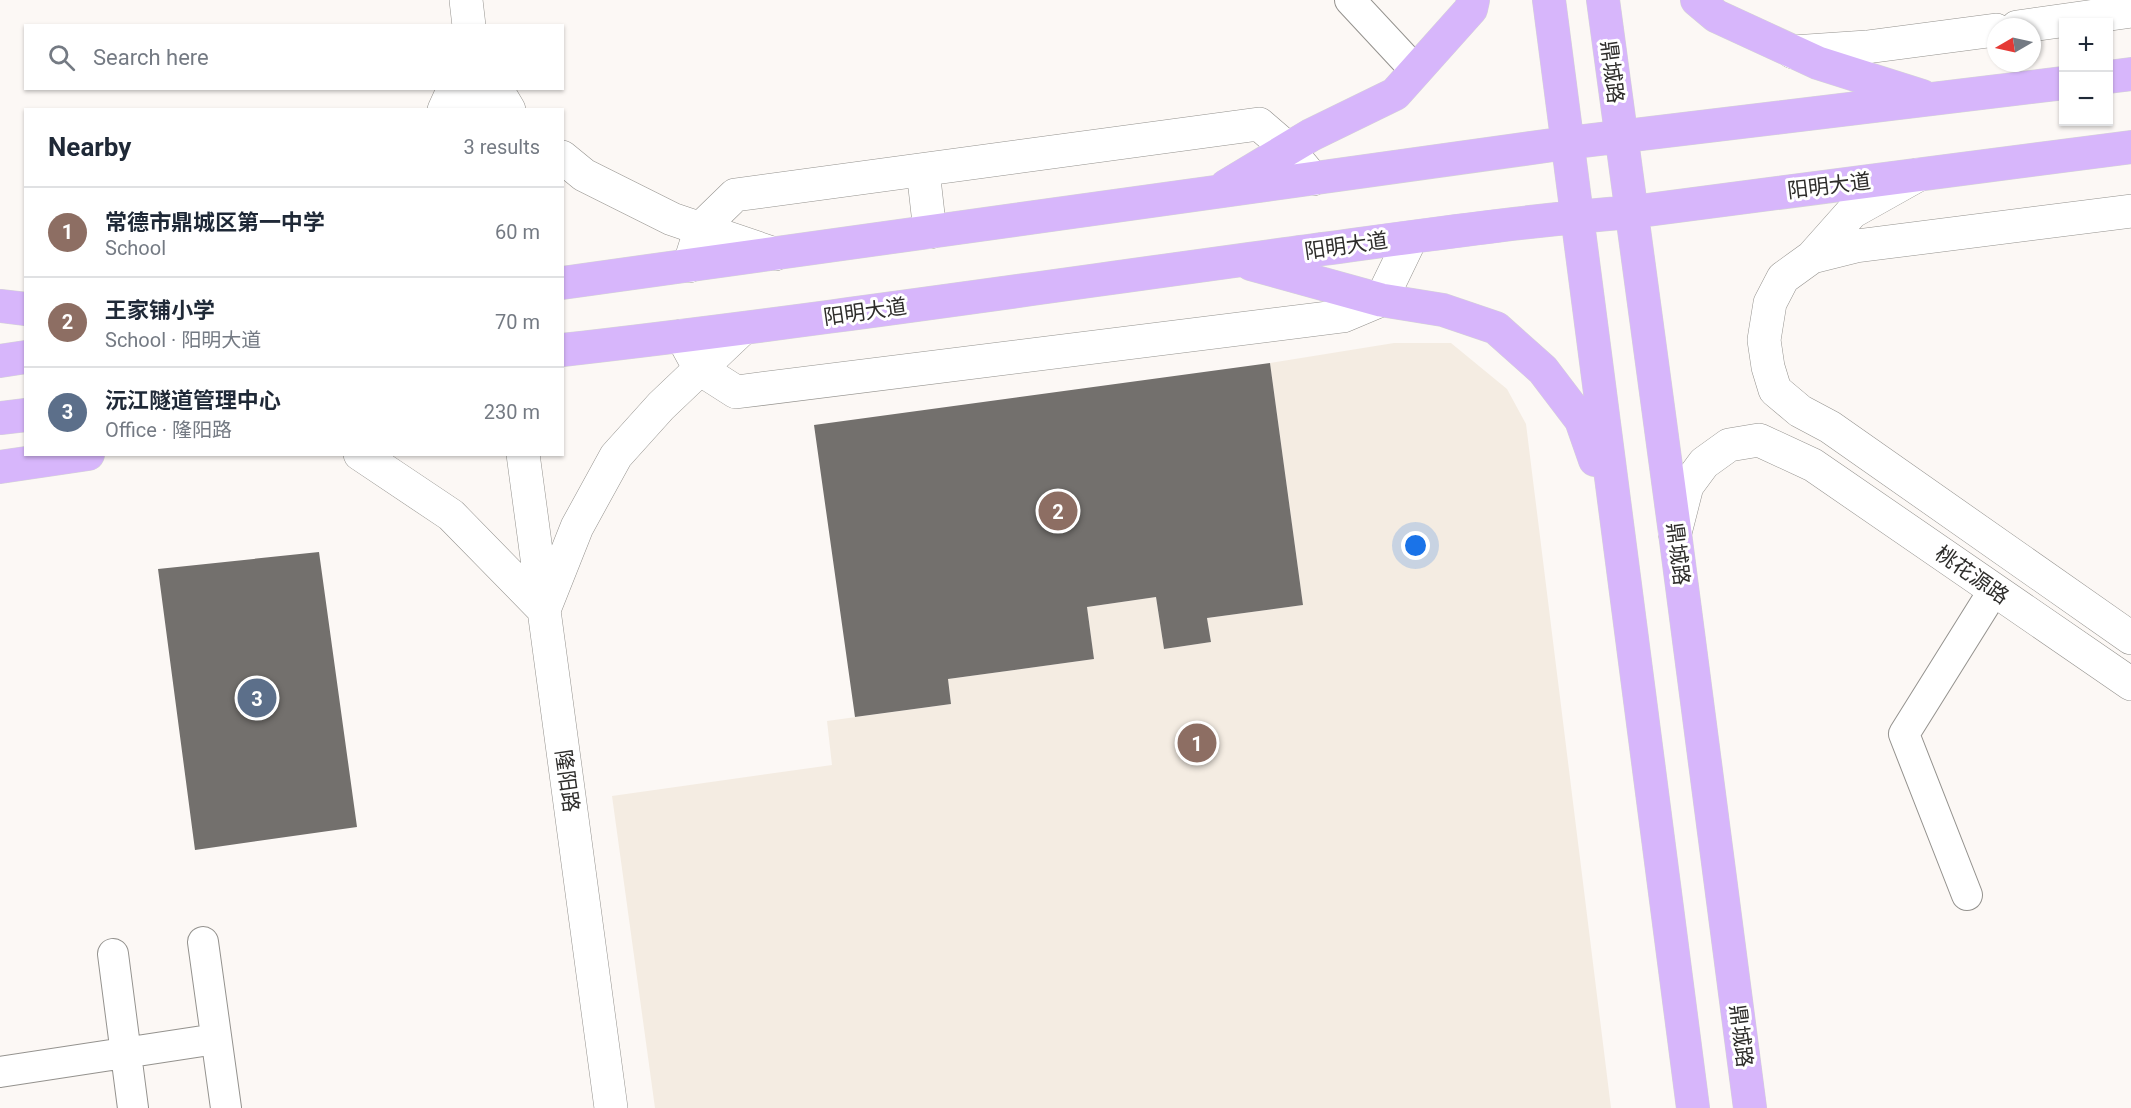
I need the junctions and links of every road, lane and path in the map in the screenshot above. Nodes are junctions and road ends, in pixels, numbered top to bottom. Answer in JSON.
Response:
{"nodes":[{"id":1,"x":466,"y":0,"type":"edge"},
{"id":2,"x":1350,"y":0,"type":"edge"},
{"id":3,"x":1473,"y":0,"type":"edge"},
{"id":4,"x":1549,"y":0,"type":"edge"},
{"id":5,"x":1603,"y":0,"type":"edge"},
{"id":6,"x":1697,"y":0,"type":"edge"},
{"id":7,"x":2131,"y":11,"type":"edge"},
{"id":8,"x":469,"y":24,"type":"edge"},
{"id":9,"x":2041,"y":24,"type":"edge"},
{"id":10,"x":1987,"y":31,"type":"edge"},
{"id":11,"x":1793,"y":52,"type":"junction"},
{"id":12,"x":1416,"y":71,"type":"junction"},
{"id":13,"x":2131,"y":74,"type":"edge"},
{"id":14,"x":2113,"y":76,"type":"edge"},
{"id":15,"x":2059,"y":84,"type":"edge"},
{"id":16,"x":453,"y":90,"type":"edge"},
{"id":17,"x":477,"y":90,"type":"edge"},
{"id":18,"x":497,"y":90,"type":"edge"},
{"id":19,"x":1933,"y":99,"type":"junction"},
{"id":20,"x":445,"y":108,"type":"edge"},
{"id":21,"x":480,"y":108,"type":"edge"},
{"id":22,"x":508,"y":108,"type":"edge"},
{"id":23,"x":1621,"y":137,"type":"junction"},
{"id":24,"x":1567,"y":144,"type":"junction"},
{"id":25,"x":2131,"y":147,"type":"edge"},
{"id":26,"x":1287,"y":149,"type":"junction"},
{"id":27,"x":564,"y":159,"type":"edge"},
{"id":28,"x":923,"y":170,"type":"junction"},
{"id":29,"x":1918,"y":175,"type":"junction"},
{"id":30,"x":1313,"y":179,"type":"junction"},
{"id":31,"x":1214,"y":193,"type":"junction"},
{"id":32,"x":2131,"y":211,"type":"edge"},
{"id":33,"x":1632,"y":212,"type":"junction"},
{"id":34,"x":1577,"y":216,"type":"junction"},
{"id":35,"x":701,"y":228,"type":"junction"},
{"id":36,"x":930,"y":232,"type":"junction"},
{"id":37,"x":1411,"y":238,"type":"junction"},
{"id":38,"x":776,"y":254,"type":"junction"},
{"id":39,"x":1812,"y":257,"type":"junction"},
{"id":40,"x":1237,"y":261,"type":"junction"},
{"id":41,"x":689,"y":266,"type":"junction"},
{"id":42,"x":564,"y":283,"type":"edge"},
{"id":43,"x":1381,"y":300,"type":"junction"},
{"id":44,"x":0,"y":306,"type":"edge"},
{"id":45,"x":24,"y":309,"type":"edge"},
{"id":46,"x":741,"y":330,"type":"junction"},
{"id":47,"x":682,"y":336,"type":"junction"},
{"id":48,"x":564,"y":350,"type":"edge"},
{"id":49,"x":24,"y":357,"type":"edge"},
{"id":50,"x":0,"y":361,"type":"edge"},
{"id":51,"x":700,"y":369,"type":"junction"},
{"id":52,"x":24,"y":415,"type":"edge"},
{"id":53,"x":0,"y":418,"type":"edge"},
{"id":54,"x":74,"y":456,"type":"edge"},
{"id":55,"x":363,"y":456,"type":"edge"},
{"id":56,"x":523,"y":456,"type":"edge"},
{"id":57,"x":0,"y":467,"type":"edge"},
{"id":58,"x":1616,"y":518,"type":"junction"},
{"id":59,"x":1676,"y":533,"type":"junction"},
{"id":60,"x":1994,"y":590,"type":"junction"},
{"id":61,"x":544,"y":610,"type":"junction"},
{"id":62,"x":2131,"y":638,"type":"edge"},
{"id":63,"x":2131,"y":684,"type":"edge"},
{"id":64,"x":1967,"y":895,"type":"dead end"},
{"id":65,"x":203,"y":942,"type":"dead end"},
{"id":66,"x":113,"y":954,"type":"dead end"},
{"id":67,"x":216,"y":1039,"type":"junction"},
{"id":68,"x":126,"y":1053,"type":"junction"},
{"id":69,"x":0,"y":1072,"type":"edge"},
{"id":70,"x":133,"y":1108,"type":"edge"},
{"id":71,"x":226,"y":1108,"type":"edge"},
{"id":72,"x":611,"y":1108,"type":"edge"},
{"id":73,"x":1693,"y":1108,"type":"edge"},
{"id":74,"x":1750,"y":1108,"type":"edge"}],
"edges":[{"from":1,"to":8,"type":"street"},
{"from":2,"to":12,"type":"street"},
{"from":3,"to":12,"type":"main road"},
{"from":4,"to":24,"type":"main road"},
{"from":5,"to":23,"type":"main road","name":"鼎城路"},
{"from":6,"to":11,"type":"main road"},
{"from":7,"to":9,"type":"street"},
{"from":10,"to":11,"type":"street"},
{"from":11,"to":19,"type":"main road"},
{"from":12,"to":26,"type":"main road"},
{"from":13,"to":14,"type":"main road"},
{"from":15,"to":19,"type":"main road"},
{"from":16,"to":20,"type":"street"},
{"from":17,"to":21,"type":"street"},
{"from":18,"to":22,"type":"street"},
{"from":19,"to":23,"type":"main road"},
{"from":23,"to":24,"type":"main road"},
{"from":23,"to":33,"type":"main road","name":"鼎城路"},
{"from":24,"to":30,"type":"main road"},
{"from":24,"to":34,"type":"main road"},
{"from":25,"to":29,"type":"main road","name":"阳明大道"},
{"from":26,"to":28,"type":"street"},
{"from":26,"to":30,"type":"street"},
{"from":26,"to":31,"type":"main road"},
{"from":27,"to":35,"type":"street"},
{"from":28,"to":35,"type":"street"},
{"from":28,"to":36,"type":"street"},
{"from":29,"to":33,"type":"main road","name":"阳明大道"},
{"from":29,"to":39,"type":"street"},
{"from":30,"to":31,"type":"main road"},
{"from":31,"to":36,"type":"main road"},
{"from":32,"to":39,"type":"street"},
{"from":33,"to":34,"type":"main road","name":"阳明大道"},
{"from":33,"to":59,"type":"main road","name":"鼎城路"},
{"from":34,"to":37,"type":"main road","name":"阳明大道"},
{"from":34,"to":58,"type":"main road"},
{"from":35,"to":38,"type":"street"},
{"from":35,"to":41,"type":"street"},
{"from":36,"to":38,"type":"main road"},
{"from":37,"to":40,"type":"main road","name":"阳明大道"},
{"from":37,"to":43,"type":"street"},
{"from":38,"to":41,"type":"main road"},
{"from":39,"to":62,"type":"street","name":"桃花源路"},
{"from":40,"to":43,"type":"main road"},
{"from":40,"to":46,"type":"main road","name":"阳明大道"},
{"from":41,"to":42,"type":"main road"},
{"from":43,"to":51,"type":"street"},
{"from":43,"to":58,"type":"main road"},
{"from":44,"to":45,"type":"main road"},
{"from":46,"to":47,"type":"main road","name":"阳明大道"},
{"from":46,"to":51,"type":"street"},
{"from":47,"to":48,"type":"main road","name":"阳明大道"},
{"from":47,"to":51,"type":"street"},
{"from":49,"to":50,"type":"main road"},
{"from":51,"to":61,"type":"street"},
{"from":52,"to":53,"type":"main road"},
{"from":54,"to":57,"type":"main road"},
{"from":55,"to":61,"type":"street"},
{"from":56,"to":61,"type":"street","name":"隆阳路"},
{"from":58,"to":73,"type":"main road"},
{"from":59,"to":60,"type":"street","name":"桃花源路"},
{"from":59,"to":74,"type":"main road","name":"鼎城路"},
{"from":60,"to":63,"type":"street","name":"桃花源路"},
{"from":60,"to":64,"type":"street"},
{"from":61,"to":72,"type":"street","name":"隆阳路"},
{"from":65,"to":67,"type":"street"},
{"from":66,"to":68,"type":"street"},
{"from":67,"to":68,"type":"street"},
{"from":67,"to":71,"type":"street"},
{"from":68,"to":69,"type":"street"},
{"from":68,"to":70,"type":"street"}]}
